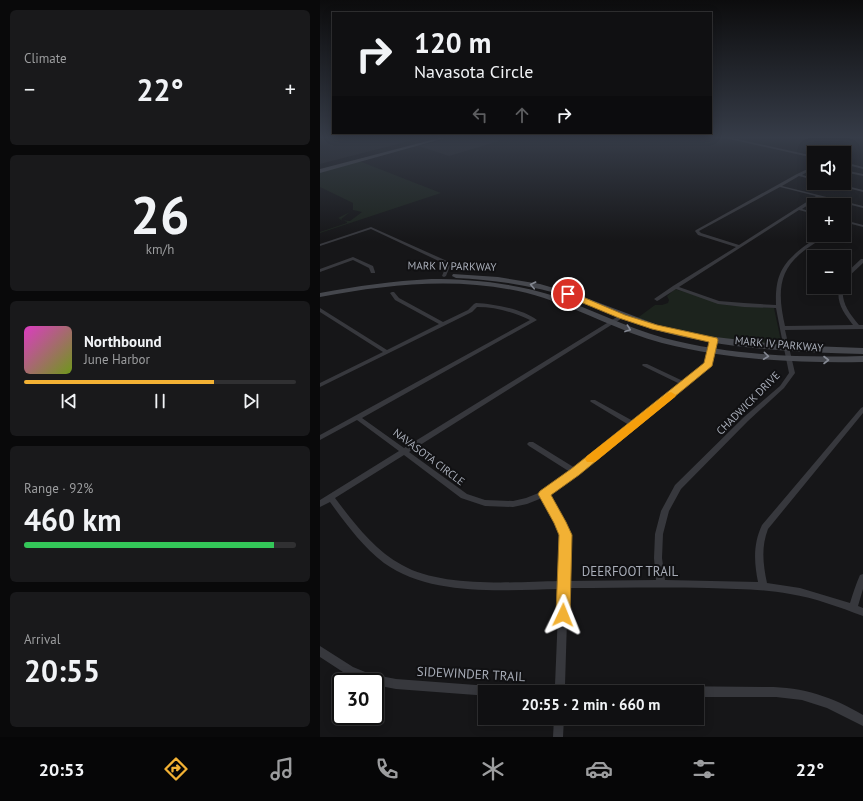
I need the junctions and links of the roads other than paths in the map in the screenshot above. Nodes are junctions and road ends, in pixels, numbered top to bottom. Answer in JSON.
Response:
{"nodes":[{"id":1,"x":803,"y":172,"type":"edge"},
{"id":2,"x":851,"y":172,"type":"edge"},
{"id":3,"x":798,"y":175,"type":"junction"},
{"id":4,"x":863,"y":175,"type":"edge"},
{"id":5,"x":807,"y":177,"type":"edge"},
{"id":6,"x":779,"y":186,"type":"junction"},
{"id":7,"x":851,"y":188,"type":"edge"},
{"id":8,"x":863,"y":191,"type":"edge"},
{"id":9,"x":819,"y":196,"type":"junction"},
{"id":10,"x":863,"y":207,"type":"edge"},
{"id":11,"x":799,"y":209,"type":"junction"},
{"id":12,"x":807,"y":211,"type":"edge"},
{"id":13,"x":851,"y":223,"type":"edge"},
{"id":14,"x":863,"y":226,"type":"edge"},
{"id":15,"x":814,"y":242,"type":"edge"},
{"id":16,"x":320,"y":245,"type":"edge"},
{"id":17,"x":737,"y":246,"type":"junction"},
{"id":18,"x":863,"y":260,"type":"edge"},
{"id":19,"x":320,"y":271,"type":"edge"},
{"id":20,"x":851,"y":271,"type":"edge"},
{"id":21,"x":373,"y":272,"type":"dead end"},
{"id":22,"x":444,"y":276,"type":"junction"},
{"id":23,"x":675,"y":287,"type":"junction"},
{"id":24,"x":320,"y":290,"type":"edge"},
{"id":25,"x":392,"y":293,"type":"dead end"},
{"id":26,"x":320,"y":294,"type":"edge"},
{"id":27,"x":840,"y":294,"type":"edge"},
{"id":28,"x":657,"y":299,"type":"dead end"},
{"id":29,"x":778,"y":307,"type":"junction"},
{"id":30,"x":321,"y":309,"type":"edge"},
{"id":31,"x":622,"y":316,"type":"junction"},
{"id":32,"x":612,"y":323,"type":"junction"},
{"id":33,"x":443,"y":324,"type":"junction"},
{"id":34,"x":860,"y":327,"type":"edge"},
{"id":35,"x":783,"y":328,"type":"junction"},
{"id":36,"x":714,"y":340,"type":"junction"},
{"id":37,"x":787,"y":349,"type":"junction"},
{"id":38,"x":712,"y":350,"type":"junction"},
{"id":39,"x":863,"y":351,"type":"edge"},
{"id":40,"x":387,"y":352,"type":"junction"},
{"id":41,"x":789,"y":358,"type":"junction"},
{"id":42,"x":863,"y":359,"type":"edge"},
{"id":43,"x":645,"y":365,"type":"dead end"},
{"id":44,"x":321,"y":384,"type":"edge"},
{"id":45,"x":685,"y":384,"type":"junction"},
{"id":46,"x":593,"y":401,"type":"dead end"},
{"id":47,"x":863,"y":409,"type":"edge"},
{"id":48,"x":357,"y":417,"type":"junction"},
{"id":49,"x":634,"y":425,"type":"junction"},
{"id":50,"x":320,"y":438,"type":"edge"},
{"id":51,"x":531,"y":444,"type":"dead end"},
{"id":52,"x":404,"y":452,"type":"junction"},
{"id":53,"x":575,"y":472,"type":"junction"},
{"id":54,"x":544,"y":494,"type":"junction"},
{"id":55,"x":331,"y":498,"type":"junction"},
{"id":56,"x":320,"y":504,"type":"edge"},
{"id":57,"x":863,"y":578,"type":"edge"},
{"id":58,"x":660,"y":584,"type":"junction"},
{"id":59,"x":564,"y":585,"type":"junction"},
{"id":60,"x":763,"y":586,"type":"junction"},
{"id":61,"x":852,"y":608,"type":"junction"},
{"id":62,"x":863,"y":612,"type":"edge"},
{"id":63,"x":320,"y":651,"type":"edge"},
{"id":64,"x":560,"y":685,"type":"edge"},
{"id":65,"x":478,"y":690,"type":"edge"},
{"id":66,"x":704,"y":692,"type":"edge"},
{"id":67,"x":863,"y":721,"type":"edge"},
{"id":68,"x":559,"y":725,"type":"edge"},
{"id":69,"x":558,"y":737,"type":"edge"}],
"edges":[{"from":1,"to":3,"type":"street"},
{"from":2,"to":4,"type":"street"},
{"from":3,"to":5,"type":"street"},
{"from":3,"to":6,"type":"street"},
{"from":6,"to":9,"type":"street"},
{"from":6,"to":17,"type":"street"},
{"from":7,"to":8,"type":"street"},
{"from":9,"to":10,"type":"street"},
{"from":9,"to":11,"type":"street"},
{"from":11,"to":12,"type":"street"},
{"from":11,"to":17,"type":"street"},
{"from":13,"to":14,"type":"street"},
{"from":15,"to":29,"type":"street","name":"CHADWICK DRIVE"},
{"from":16,"to":22,"type":"street"},
{"from":17,"to":23,"type":"street"},
{"from":18,"to":20,"type":"street"},
{"from":19,"to":21,"type":"street"},
{"from":22,"to":24,"type":"main road","name":"MARK IV PARKWAY"},
{"from":31,"to":22,"type":"main road","name":"MARK IV PARKWAY","one_way":true},
{"from":23,"to":28,"type":"street"},
{"from":23,"to":29,"type":"street"},
{"from":25,"to":33,"type":"street"},
{"from":26,"to":32,"type":"main road","name":"MARK IV PARKWAY"},
{"from":27,"to":34,"type":"street"},
{"from":29,"to":35,"type":"street","name":"CHADWICK DRIVE"},
{"from":30,"to":40,"type":"street"},
{"from":31,"to":32,"type":"street"},
{"from":31,"to":36,"type":"main road","name":"MARK IV PARKWAY"},
{"from":32,"to":38,"type":"main road","name":"MARK IV PARKWAY","one_way":true},
{"from":32,"to":52,"type":"street"},
{"from":33,"to":40,"type":"street"},
{"from":33,"to":48,"type":"street"},
{"from":34,"to":35,"type":"street"},
{"from":35,"to":37,"type":"street","name":"CHADWICK DRIVE"},
{"from":36,"to":37,"type":"main road","name":"MARK IV PARKWAY"},
{"from":36,"to":38,"type":"street","name":"NAVASOTA CIRCLE"},
{"from":37,"to":39,"type":"main road","name":"MARK IV PARKWAY"},
{"from":37,"to":41,"type":"street","name":"CHADWICK DRIVE"},
{"from":38,"to":41,"type":"main road","name":"MARK IV PARKWAY","one_way":true},
{"from":38,"to":45,"type":"street","name":"NAVASOTA CIRCLE"},
{"from":40,"to":44,"type":"street"},
{"from":41,"to":42,"type":"main road","name":"MARK IV PARKWAY","one_way":true},
{"from":41,"to":58,"type":"street","name":"CHADWICK DRIVE"},
{"from":43,"to":45,"type":"street"},
{"from":45,"to":49,"type":"street","name":"NAVASOTA CIRCLE"},
{"from":46,"to":49,"type":"street"},
{"from":47,"to":60,"type":"street"},
{"from":48,"to":50,"type":"street"},
{"from":48,"to":52,"type":"street","name":"NAVASOTA CIRCLE"},
{"from":49,"to":53,"type":"street","name":"NAVASOTA CIRCLE"},
{"from":51,"to":53,"type":"street"},
{"from":52,"to":54,"type":"street","name":"NAVASOTA CIRCLE"},
{"from":52,"to":55,"type":"street"},
{"from":53,"to":54,"type":"street","name":"NAVASOTA CIRCLE"},
{"from":54,"to":59,"type":"street"},
{"from":55,"to":56,"type":"street"},
{"from":55,"to":59,"type":"street","name":"DEERFOOT TRAIL"},
{"from":57,"to":61,"type":"street"},
{"from":58,"to":59,"type":"street","name":"DEERFOOT TRAIL"},
{"from":58,"to":60,"type":"street","name":"DEERFOOT TRAIL"},
{"from":59,"to":64,"type":"street"},
{"from":60,"to":61,"type":"street","name":"DEERFOOT TRAIL"},
{"from":61,"to":62,"type":"street","name":"DEERFOOT TRAIL"},
{"from":63,"to":65,"type":"street","name":"SIDEWINDER TRAIL"},
{"from":66,"to":67,"type":"street","name":"SIDEWINDER TRAIL"},
{"from":68,"to":69,"type":"street"}]}
